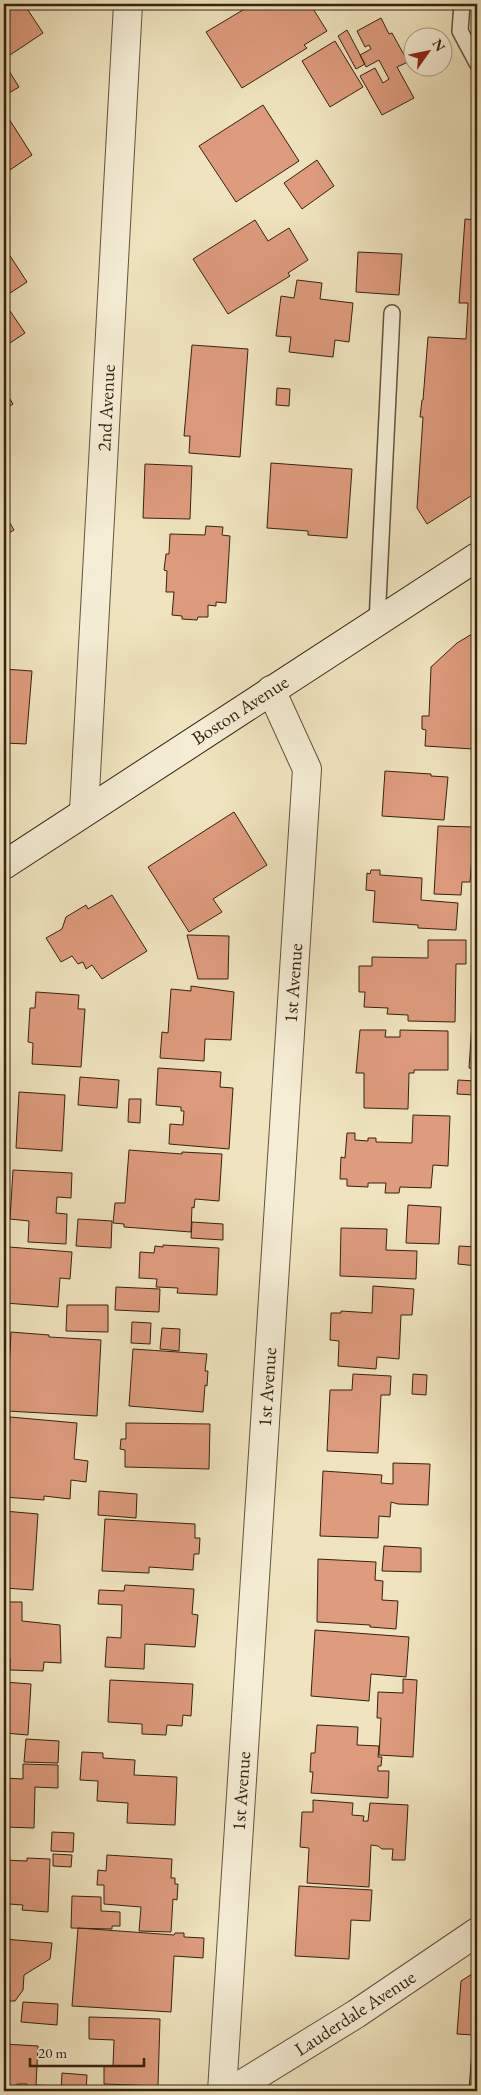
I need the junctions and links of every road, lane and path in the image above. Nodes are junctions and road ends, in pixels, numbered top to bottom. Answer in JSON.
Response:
{"nodes":[{"id":1,"x":128,"y":4,"type":"edge"},
{"id":2,"x":462,"y":4,"type":"edge"},
{"id":3,"x":477,"y":63,"type":"edge"},
{"id":4,"x":392,"y":314,"type":"dead end"},
{"id":5,"x":477,"y":557,"type":"edge"},
{"id":6,"x":377,"y":622,"type":"junction"},
{"id":7,"x":271,"y":690,"type":"junction"},
{"id":8,"x":84,"y":811,"type":"junction"},
{"id":9,"x":4,"y":865,"type":"edge"},
{"id":10,"x":477,"y":1932,"type":"edge"},
{"id":11,"x":222,"y":2091,"type":"edge"},
{"id":12,"x":231,"y":2091,"type":"edge"}],
"edges":[{"from":1,"to":8,"type":"street","name":"2nd Avenue"},
{"from":2,"to":3,"type":"lane"},
{"from":4,"to":6,"type":"lane"},
{"from":5,"to":6,"type":"street","name":"Boston Avenue"},
{"from":6,"to":7,"type":"street","name":"Boston Avenue"},
{"from":7,"to":8,"type":"street","name":"Boston Avenue"},
{"from":7,"to":11,"type":"street","name":"1st Avenue"},
{"from":8,"to":9,"type":"street","name":"Boston Avenue"},
{"from":10,"to":12,"type":"street","name":"Lauderdale Avenue"}]}
